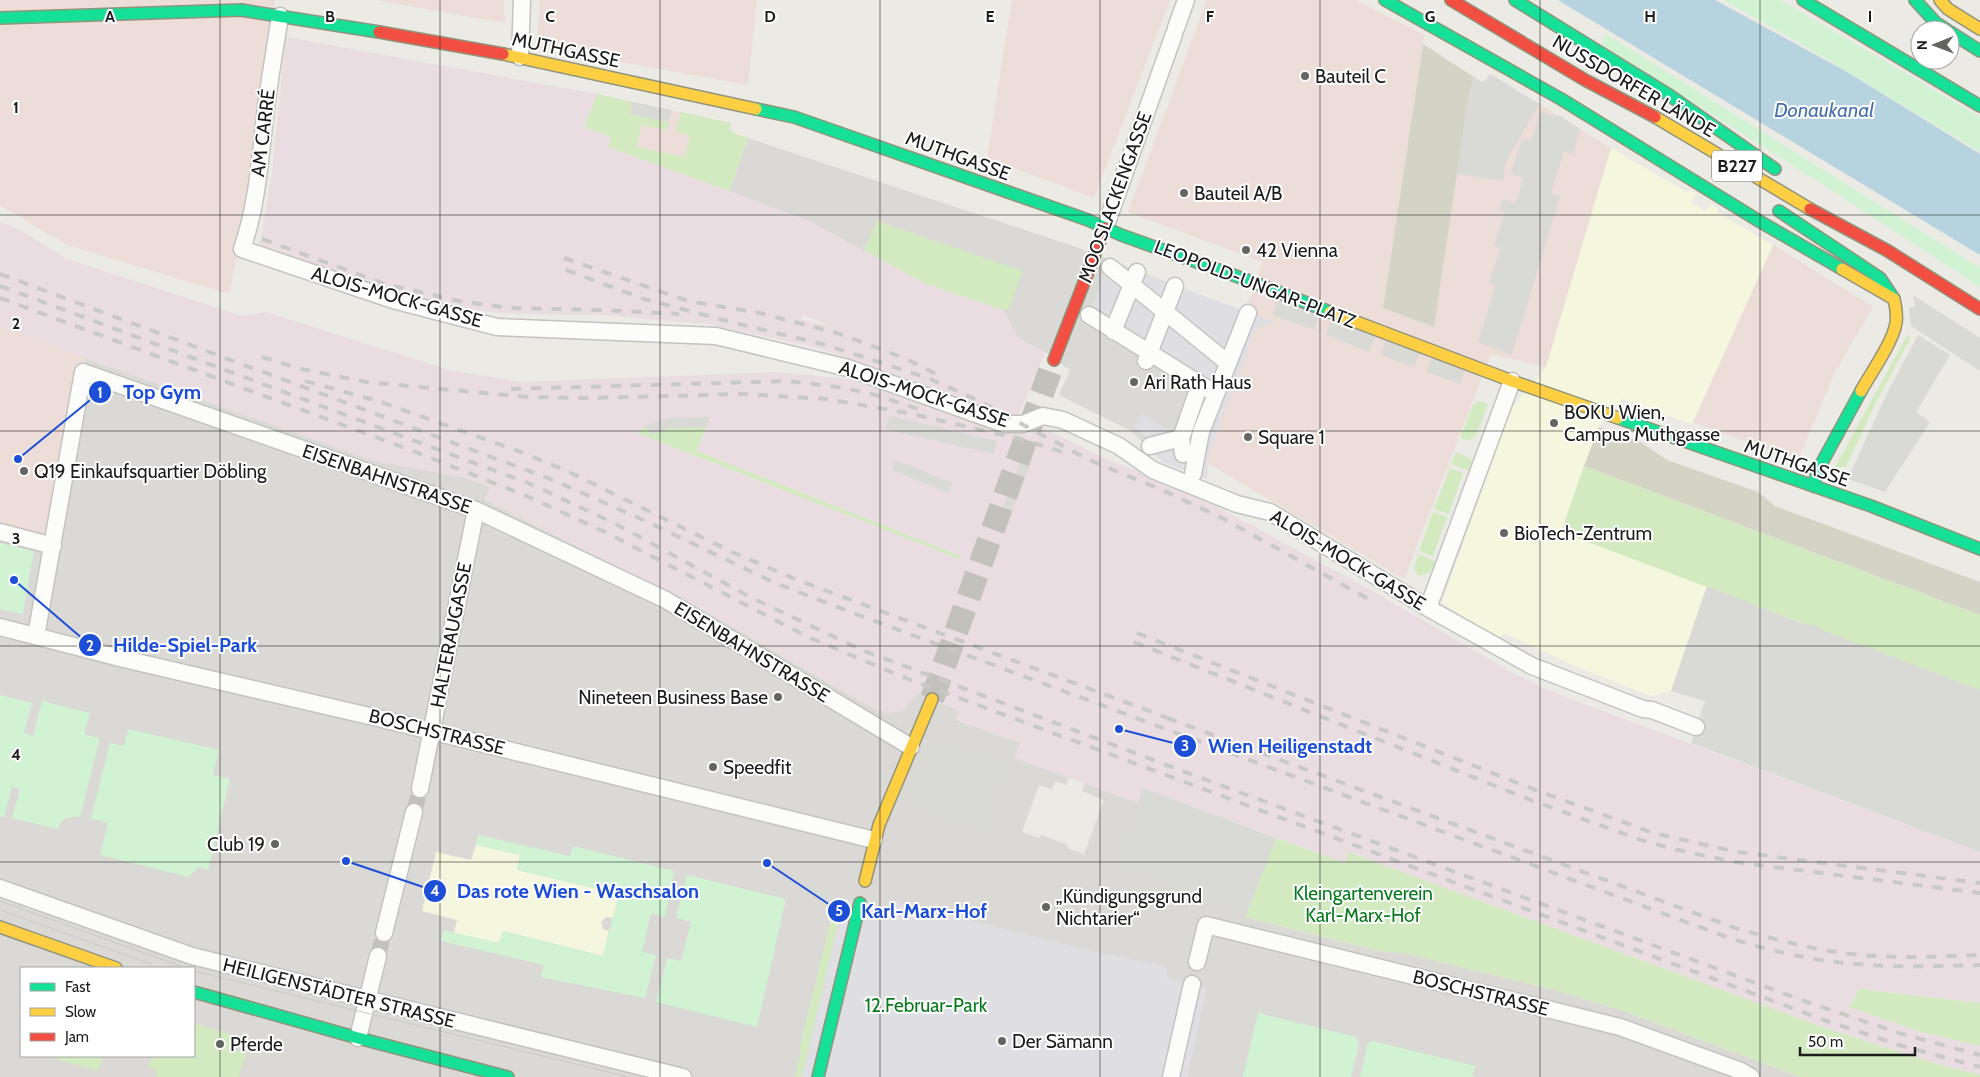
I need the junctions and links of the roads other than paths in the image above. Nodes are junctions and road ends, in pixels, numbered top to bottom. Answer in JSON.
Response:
{"nodes":[{"id":1,"x":522,"y":0,"type":"edge"},
{"id":2,"x":1186,"y":0,"type":"edge"},
{"id":3,"x":1385,"y":0,"type":"edge"},
{"id":4,"x":1451,"y":0,"type":"edge"},
{"id":5,"x":1515,"y":0,"type":"edge"},
{"id":6,"x":1803,"y":0,"type":"edge"},
{"id":7,"x":1915,"y":0,"type":"edge"},
{"id":8,"x":1940,"y":0,"type":"edge"},
{"id":9,"x":280,"y":16,"type":"junction"},
{"id":10,"x":0,"y":18,"type":"edge"},
{"id":11,"x":1933,"y":20,"type":"edge"},
{"id":12,"x":1980,"y":29,"type":"edge"},
{"id":13,"x":1960,"y":38,"type":"edge"},
{"id":14,"x":1980,"y":51,"type":"edge"},
{"id":15,"x":520,"y":57,"type":"junction"},
{"id":16,"x":1938,"y":70,"type":"edge"},
{"id":17,"x":1585,"y":80,"type":"junction"},
{"id":18,"x":1948,"y":86,"type":"junction"},
{"id":19,"x":1980,"y":106,"type":"edge"},
{"id":20,"x":1640,"y":122,"type":"dead end"},
{"id":21,"x":1787,"y":178,"type":"dead end"},
{"id":22,"x":1826,"y":205,"type":"dead end"},
{"id":23,"x":1771,"y":206,"type":"dead end"},
{"id":24,"x":1105,"y":228,"type":"junction"},
{"id":25,"x":242,"y":249,"type":"joint"},
{"id":26,"x":1888,"y":251,"type":"junction"},
{"id":27,"x":1110,"y":266,"type":"dead end"},
{"id":28,"x":1134,"y":278,"type":"junction"},
{"id":29,"x":1175,"y":286,"type":"dead end"},
{"id":30,"x":1894,"y":300,"type":"junction"},
{"id":31,"x":1980,"y":309,"type":"edge"},
{"id":32,"x":1165,"y":312,"type":"junction"},
{"id":33,"x":1248,"y":313,"type":"dead end"},
{"id":34,"x":1089,"y":315,"type":"dead end"},
{"id":35,"x":1113,"y":330,"type":"junction"},
{"id":36,"x":1404,"y":340,"type":"joint"},
{"id":37,"x":1148,"y":357,"type":"junction"},
{"id":38,"x":1054,"y":360,"type":"tunnel mouth"},
{"id":39,"x":1228,"y":363,"type":"junction"},
{"id":40,"x":1512,"y":381,"type":"junction"},
{"id":41,"x":1200,"y":384,"type":"junction"},
{"id":42,"x":1216,"y":394,"type":"junction"},
{"id":43,"x":1150,"y":446,"type":"dead end"},
{"id":44,"x":1191,"y":462,"type":"junction"},
{"id":45,"x":1813,"y":486,"type":"junction"},
{"id":46,"x":476,"y":510,"type":"junction"},
{"id":47,"x":0,"y":532,"type":"edge"},
{"id":48,"x":53,"y":546,"type":"junction"},
{"id":49,"x":1980,"y":549,"type":"edge"},
{"id":50,"x":1428,"y":608,"type":"junction"},
{"id":51,"x":0,"y":627,"type":"edge"},
{"id":52,"x":36,"y":636,"type":"junction"},
{"id":53,"x":932,"y":698,"type":"tunnel mouth"},
{"id":54,"x":1696,"y":727,"type":"dead end"},
{"id":55,"x":432,"y":731,"type":"junction"},
{"id":56,"x":911,"y":747,"type":"junction"},
{"id":57,"x":420,"y":789,"type":"tunnel mouth"},
{"id":58,"x":414,"y":812,"type":"tunnel mouth"},
{"id":59,"x":874,"y":840,"type":"junction"},
{"id":60,"x":865,"y":881,"type":"dead end"},
{"id":61,"x":0,"y":888,"type":"edge"},
{"id":62,"x":860,"y":903,"type":"dead end"},
{"id":63,"x":0,"y":927,"type":"edge"},
{"id":64,"x":384,"y":933,"type":"tunnel mouth"},
{"id":65,"x":378,"y":956,"type":"tunnel mouth"},
{"id":66,"x":1198,"y":962,"type":"dead end"},
{"id":67,"x":113,"y":967,"type":"edge"},
{"id":68,"x":1192,"y":984,"type":"dead end"},
{"id":69,"x":195,"y":992,"type":"edge"},
{"id":70,"x":367,"y":1000,"type":"junction"},
{"id":71,"x":358,"y":1038,"type":"junction"},
{"id":72,"x":476,"y":1073,"type":"edge"},
{"id":73,"x":508,"y":1077,"type":"edge"},
{"id":74,"x":683,"y":1077,"type":"edge"},
{"id":75,"x":818,"y":1077,"type":"edge"},
{"id":76,"x":1171,"y":1077,"type":"edge"},
{"id":77,"x":1751,"y":1077,"type":"edge"}],
"edges":[{"from":1,"to":15,"type":"street"},
{"from":2,"to":24,"type":"street","name":"MOOSLACKENGASSE"},
{"from":3,"to":30,"type":"main road"},
{"from":4,"to":17,"type":"main road","name":"NUSSDORFER LÄNDE","number":"B227"},
{"from":5,"to":21,"type":"main road"},
{"from":6,"to":18,"type":"main road"},
{"from":7,"to":11,"type":"main road"},
{"from":8,"to":12,"type":"main road"},
{"from":9,"to":10,"type":"main road","name":"MUTHGASSE"},
{"from":9,"to":15,"type":"main road","name":"MUTHGASSE"},
{"from":9,"to":25,"type":"street","name":"AM CARRÉ"},
{"from":13,"to":14,"type":"main road"},
{"from":15,"to":24,"type":"main road","name":"MUTHGASSE"},
{"from":16,"to":18,"type":"main road"},
{"from":17,"to":20,"type":"main road"},
{"from":17,"to":26,"type":"main road","name":"NUSSDORFER LÄNDE","number":"B227"},
{"from":18,"to":19,"type":"main road"},
{"from":22,"to":26,"type":"main road"},
{"from":23,"to":30,"type":"main road"},
{"from":24,"to":36,"type":"main road","name":"LEOPOLD-UNGAR-PLATZ"},
{"from":24,"to":38,"type":"main road","name":"MOOSLACKENGASSE"},
{"from":25,"to":50,"type":"street","name":"ALOIS-MOCK-GASSE"},
{"from":26,"to":31,"type":"main road","name":"NUSSDORFER LÄNDE","number":"B227"},
{"from":27,"to":28,"type":"street"},
{"from":28,"to":32,"type":"street"},
{"from":28,"to":35,"type":"street"},
{"from":29,"to":32,"type":"street","name":"LEOPOLD-UNGAR-PLATZ"},
{"from":30,"to":45,"type":"main road"},
{"from":32,"to":37,"type":"street","name":"LEOPOLD-UNGAR-PLATZ"},
{"from":32,"to":39,"type":"street"},
{"from":33,"to":39,"type":"street","name":"LEOPOLD-UNGAR-PLATZ"},
{"from":34,"to":35,"type":"street"},
{"from":35,"to":37,"type":"street"},
{"from":36,"to":40,"type":"main road","name":"MUTHGASSE"},
{"from":37,"to":41,"type":"street"},
{"from":39,"to":42,"type":"street","name":"LEOPOLD-UNGAR-PLATZ"},
{"from":40,"to":45,"type":"main road","name":"MUTHGASSE"},
{"from":40,"to":50,"type":"street"},
{"from":41,"to":42,"type":"street"},
{"from":41,"to":44,"type":"street"},
{"from":42,"to":44,"type":"street","name":"LEOPOLD-UNGAR-PLATZ"},
{"from":43,"to":44,"type":"street"},
{"from":45,"to":49,"type":"main road","name":"MUTHGASSE"},
{"from":46,"to":48,"type":"street","name":"EISENBAHNSTRASSE"},
{"from":46,"to":55,"type":"street","name":"HALTERAUGASSE"},
{"from":46,"to":56,"type":"street","name":"EISENBAHNSTRASSE"},
{"from":47,"to":48,"type":"street"},
{"from":48,"to":52,"type":"street","name":"EISENBAHNSTRASSE"},
{"from":50,"to":54,"type":"street","name":"ALOIS-MOCK-GASSE"},
{"from":51,"to":52,"type":"street","name":"BOSCHSTRASSE"},
{"from":52,"to":55,"type":"street","name":"BOSCHSTRASSE"},
{"from":53,"to":56,"type":"main road"},
{"from":55,"to":57,"type":"street","name":"HALTERAUGASSE"},
{"from":55,"to":59,"type":"street","name":"BOSCHSTRASSE"},
{"from":56,"to":59,"type":"main road"},
{"from":58,"to":64,"type":"street"},
{"from":59,"to":60,"type":"main road"},
{"from":61,"to":70,"type":"street","name":"HEILIGENSTÄDTER STRASSE"},
{"from":62,"to":75,"type":"main road"},
{"from":63,"to":67,"type":"main road"},
{"from":65,"to":70,"type":"street"},
{"from":66,"to":77,"type":"street","name":"BOSCHSTRASSE"},
{"from":68,"to":76,"type":"street"},
{"from":69,"to":71,"type":"main road","name":"HEILIGENSTÄDTER STRASSE"},
{"from":70,"to":71,"type":"street"},
{"from":70,"to":74,"type":"street","name":"HEILIGENSTÄDTER STRASSE"},
{"from":71,"to":72,"type":"main road","name":"HEILIGENSTÄDTER STRASSE"},
{"from":72,"to":73,"type":"main road","name":"HEILIGENSTÄDTER STRASSE"}]}
